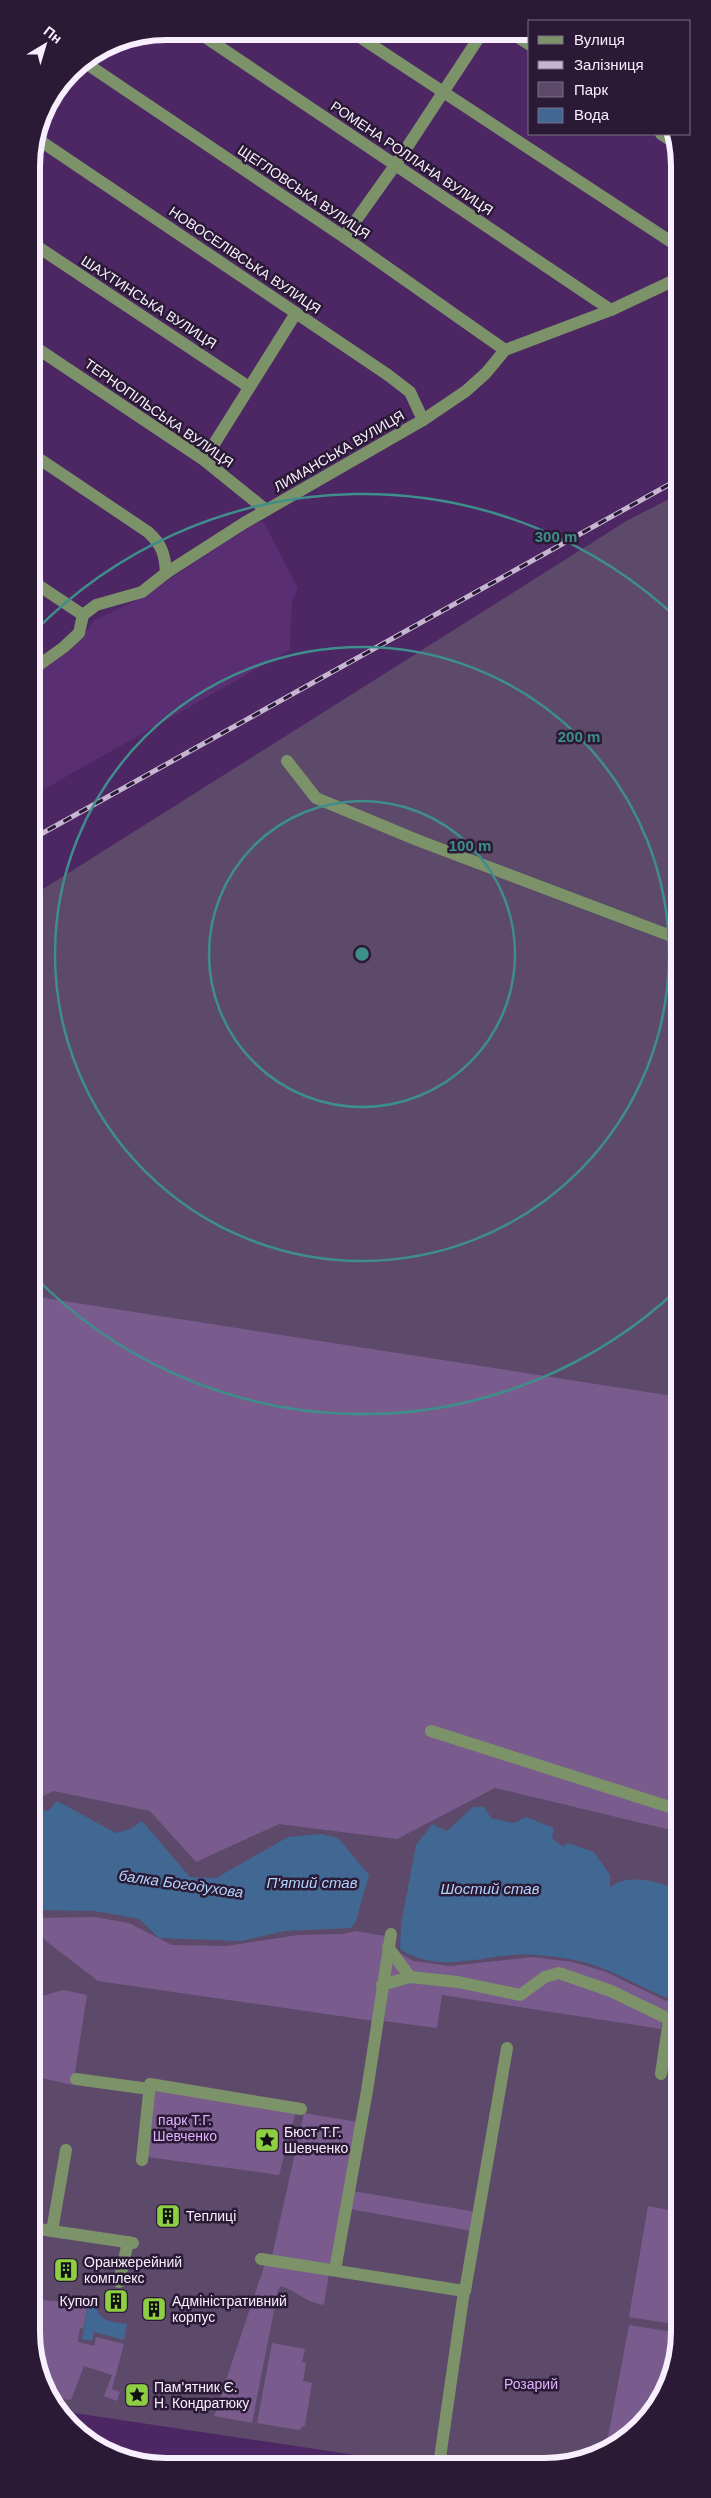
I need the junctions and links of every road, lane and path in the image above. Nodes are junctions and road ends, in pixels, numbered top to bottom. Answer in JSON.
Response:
{"nodes":[{"id":1,"x":208,"y":40,"type":"edge"},
{"id":2,"x":364,"y":40,"type":"edge"},
{"id":3,"x":477,"y":40,"type":"edge"},
{"id":4,"x":89,"y":66,"type":"edge"},
{"id":5,"x":443,"y":92,"type":"junction"},
{"id":6,"x":42,"y":142,"type":"edge"},
{"id":7,"x":396,"y":164,"type":"junction"},
{"id":8,"x":344,"y":237,"type":"junction"},
{"id":9,"x":671,"y":242,"type":"edge"},
{"id":10,"x":40,"y":248,"type":"edge"},
{"id":11,"x":671,"y":282,"type":"edge"},
{"id":12,"x":611,"y":310,"type":"junction"},
{"id":13,"x":296,"y":313,"type":"junction"},
{"id":14,"x":40,"y":350,"type":"edge"},
{"id":15,"x":506,"y":350,"type":"junction"},
{"id":16,"x":249,"y":387,"type":"junction"},
{"id":17,"x":423,"y":420,"type":"junction"},
{"id":18,"x":40,"y":459,"type":"edge"},
{"id":19,"x":204,"y":460,"type":"junction"},
{"id":20,"x":266,"y":510,"type":"junction"},
{"id":21,"x":166,"y":573,"type":"junction"},
{"id":22,"x":40,"y":586,"type":"edge"},
{"id":23,"x":83,"y":615,"type":"junction"},
{"id":24,"x":40,"y":664,"type":"edge"},
{"id":25,"x":287,"y":761,"type":"dead end"},
{"id":26,"x":671,"y":936,"type":"edge"},
{"id":27,"x":431,"y":1732,"type":"dead end"},
{"id":28,"x":671,"y":1807,"type":"edge"},
{"id":29,"x":391,"y":1934,"type":"dead end"},
{"id":30,"x":388,"y":1947,"type":"junction"},
{"id":31,"x":410,"y":1977,"type":"junction"},
{"id":32,"x":382,"y":1985,"type":"junction"},
{"id":33,"x":671,"y":2021,"type":"edge"},
{"id":34,"x":671,"y":2035,"type":"edge"},
{"id":35,"x":507,"y":2048,"type":"dead end"},
{"id":36,"x":662,"y":2074,"type":"dead end"},
{"id":37,"x":76,"y":2079,"type":"dead end"},
{"id":38,"x":149,"y":2089,"type":"junction"},
{"id":39,"x":302,"y":2109,"type":"dead end"},
{"id":40,"x":66,"y":2150,"type":"dead end"},
{"id":41,"x":142,"y":2160,"type":"dead end"},
{"id":42,"x":40,"y":2229,"type":"edge"},
{"id":43,"x":52,"y":2231,"type":"junction"},
{"id":44,"x":261,"y":2260,"type":"dead end"},
{"id":45,"x":335,"y":2270,"type":"junction"},
{"id":46,"x":119,"y":2282,"type":"dead end"},
{"id":47,"x":465,"y":2291,"type":"dead end"},
{"id":48,"x":440,"y":2458,"type":"dead end"}],
"edges":[{"from":1,"to":7,"type":"street","name":"РОМЕНА РОЛЛАНА ВУЛИЦЯ"},
{"from":2,"to":5,"type":"street"},
{"from":3,"to":5,"type":"street"},
{"from":4,"to":8,"type":"street","name":"ЩЕГЛОВСЬКА ВУЛИЦЯ"},
{"from":5,"to":7,"type":"street"},
{"from":5,"to":9,"type":"street"},
{"from":6,"to":13,"type":"street","name":"НОВОСЕЛІВСЬКА ВУЛИЦЯ"},
{"from":7,"to":8,"type":"street"},
{"from":7,"to":12,"type":"street","name":"РОМЕНА РОЛЛАНА ВУЛИЦЯ"},
{"from":8,"to":15,"type":"street","name":"ЩЕГЛОВСЬКА ВУЛИЦЯ"},
{"from":10,"to":16,"type":"street","name":"ШАХТИНСЬКА ВУЛИЦЯ"},
{"from":11,"to":12,"type":"street","name":"ЛИМАНСЬКА ВУЛИЦЯ"},
{"from":12,"to":15,"type":"street","name":"ЛИМАНСЬКА ВУЛИЦЯ"},
{"from":13,"to":16,"type":"street"},
{"from":13,"to":17,"type":"street","name":"НОВОСЕЛІВСЬКА ВУЛИЦЯ"},
{"from":14,"to":19,"type":"street","name":"ТЕРНОПІЛЬСЬКА ВУЛИЦЯ"},
{"from":15,"to":17,"type":"street","name":"ЛИМАНСЬКА ВУЛИЦЯ"},
{"from":16,"to":19,"type":"street"},
{"from":17,"to":20,"type":"street","name":"ЛИМАНСЬКА ВУЛИЦЯ"},
{"from":18,"to":21,"type":"street"},
{"from":19,"to":20,"type":"street","name":"ТЕРНОПІЛЬСЬКА ВУЛИЦЯ"},
{"from":20,"to":21,"type":"street","name":"ЛИМАНСЬКА ВУЛИЦЯ"},
{"from":21,"to":23,"type":"street","name":"ЛИМАНСЬКА ВУЛИЦЯ"},
{"from":22,"to":23,"type":"street"},
{"from":23,"to":24,"type":"street"},
{"from":25,"to":26,"type":"street"},
{"from":27,"to":28,"type":"street"},
{"from":29,"to":30,"type":"street"},
{"from":30,"to":31,"type":"street"},
{"from":30,"to":32,"type":"street"},
{"from":31,"to":32,"type":"street"},
{"from":31,"to":33,"type":"street"},
{"from":32,"to":45,"type":"street"},
{"from":34,"to":36,"type":"street"},
{"from":35,"to":47,"type":"street"},
{"from":37,"to":38,"type":"street"},
{"from":38,"to":39,"type":"street"},
{"from":38,"to":41,"type":"street"},
{"from":40,"to":43,"type":"street"},
{"from":42,"to":43,"type":"street"},
{"from":43,"to":46,"type":"street"},
{"from":44,"to":45,"type":"street"},
{"from":45,"to":48,"type":"street"}]}
